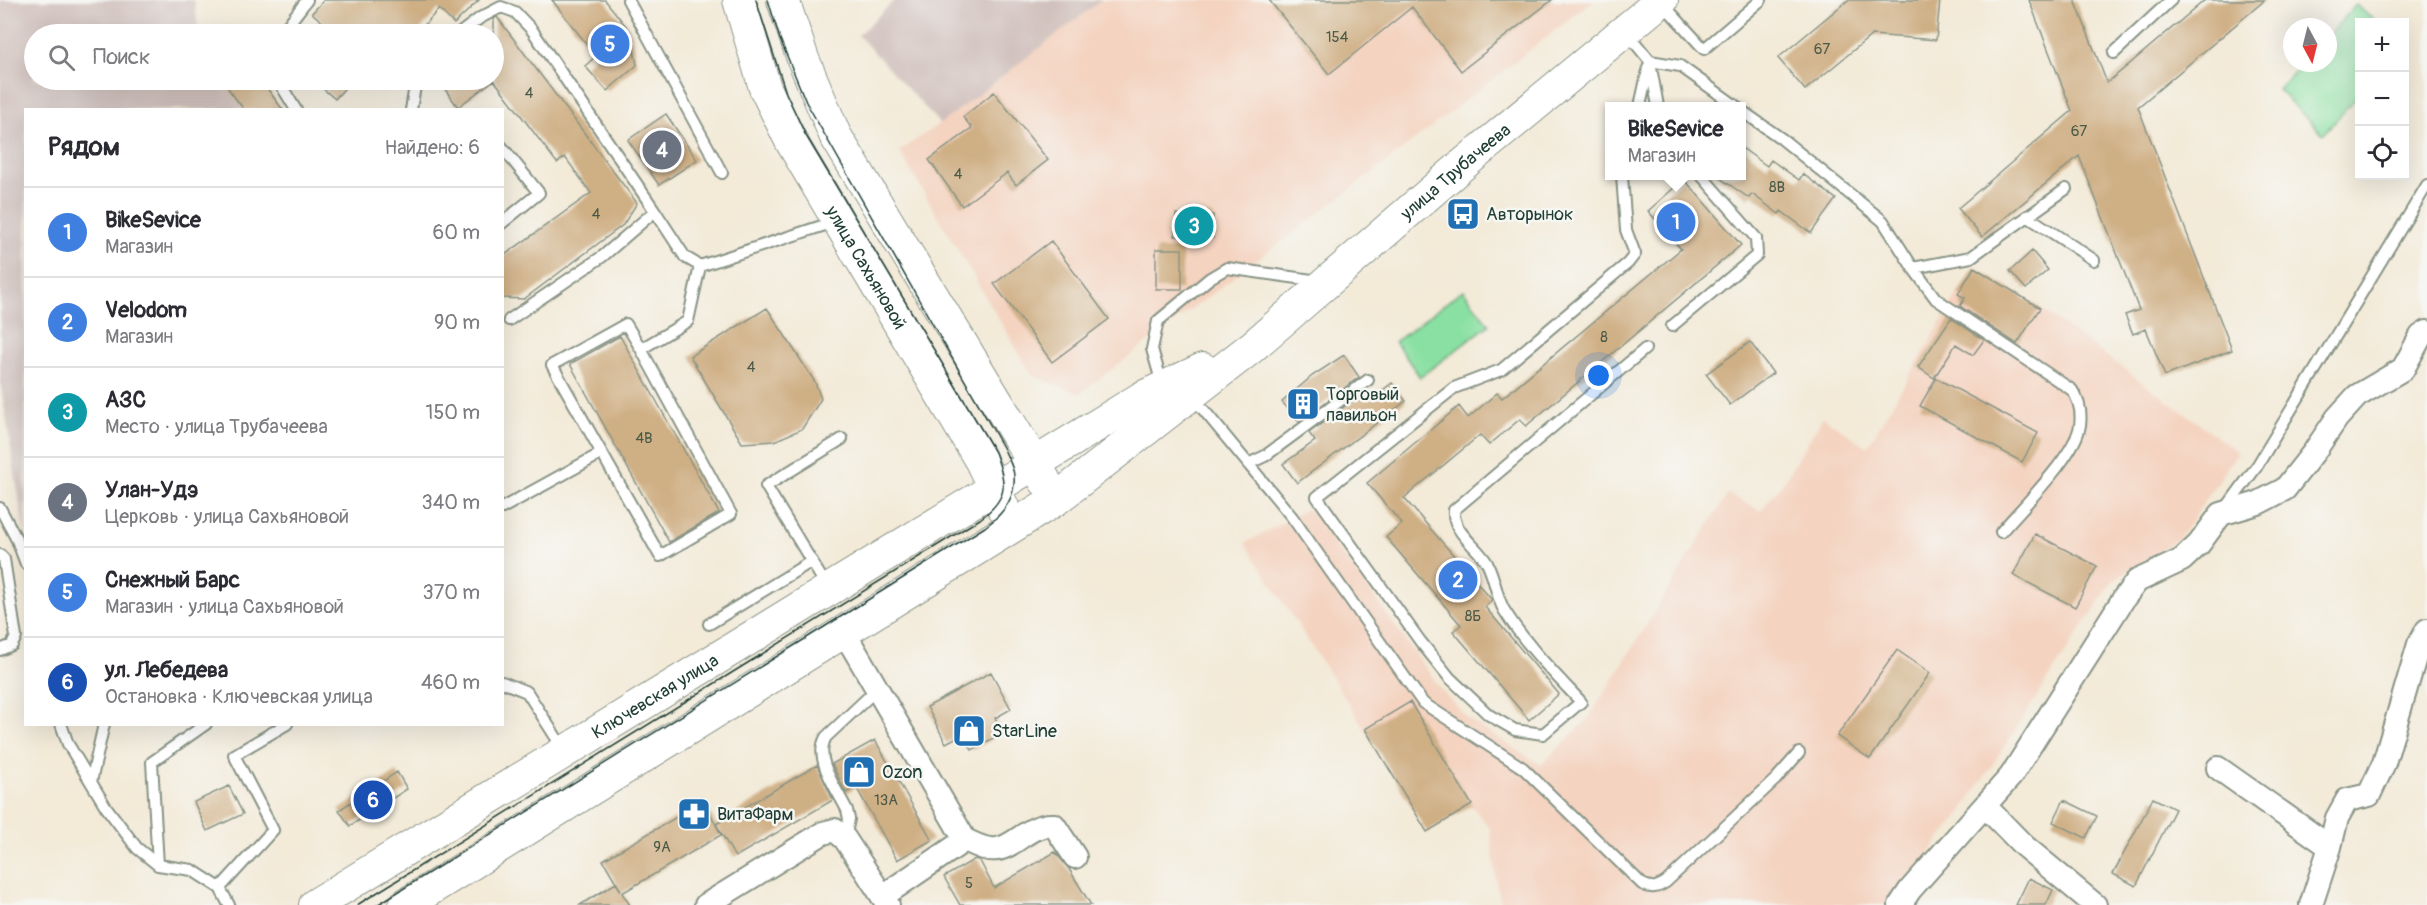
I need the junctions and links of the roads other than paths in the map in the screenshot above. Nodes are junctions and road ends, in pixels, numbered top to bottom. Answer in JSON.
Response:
{"nodes":[{"id":1,"x":307,"y":0,"type":"edge"},
{"id":2,"x":628,"y":0,"type":"edge"},
{"id":3,"x":739,"y":0,"type":"edge"},
{"id":4,"x":783,"y":0,"type":"edge"},
{"id":5,"x":1761,"y":0,"type":"edge"},
{"id":6,"x":2171,"y":0,"type":"edge"},
{"id":7,"x":1661,"y":1,"type":"edge"},
{"id":8,"x":289,"y":24,"type":"edge"},
{"id":9,"x":472,"y":24,"type":"edge"},
{"id":10,"x":1625,"y":31,"type":"junction"},
{"id":11,"x":2114,"y":53,"type":"dead end"},
{"id":12,"x":1650,"y":61,"type":"junction"},
{"id":13,"x":284,"y":90,"type":"edge"},
{"id":14,"x":414,"y":90,"type":"edge"},
{"id":15,"x":819,"y":97,"type":"junction"},
{"id":16,"x":1641,"y":102,"type":"edge"},
{"id":17,"x":1657,"y":102,"type":"edge"},
{"id":18,"x":1730,"y":102,"type":"edge"},
{"id":19,"x":295,"y":108,"type":"edge"},
{"id":20,"x":411,"y":108,"type":"edge"},
{"id":21,"x":1746,"y":114,"type":"edge"},
{"id":22,"x":778,"y":115,"type":"junction"},
{"id":23,"x":504,"y":149,"type":"edge"},
{"id":24,"x":722,"y":173,"type":"dead end"},
{"id":25,"x":1622,"y":180,"type":"edge"},
{"id":26,"x":1705,"y":180,"type":"edge"},
{"id":27,"x":2427,"y":185,"type":"edge"},
{"id":28,"x":2066,"y":189,"type":"dead end"},
{"id":29,"x":655,"y":211,"type":"junction"},
{"id":30,"x":2027,"y":216,"type":"junction"},
{"id":31,"x":838,"y":220,"type":"junction"},
{"id":32,"x":504,"y":221,"type":"edge"},
{"id":33,"x":2094,"y":260,"type":"dead end"},
{"id":34,"x":700,"y":266,"type":"junction"},
{"id":35,"x":1913,"y":268,"type":"junction"},
{"id":36,"x":1328,"y":282,"type":"junction"},
{"id":37,"x":509,"y":320,"type":"dead end"},
{"id":38,"x":1672,"y":326,"type":"dead end"},
{"id":39,"x":2427,"y":332,"type":"edge"},
{"id":40,"x":641,"y":349,"type":"junction"},
{"id":41,"x":1645,"y":349,"type":"dead end"},
{"id":42,"x":1368,"y":380,"type":"dead end"},
{"id":43,"x":1177,"y":391,"type":"junction"},
{"id":44,"x":842,"y":439,"type":"dead end"},
{"id":45,"x":602,"y":453,"type":"junction"},
{"id":46,"x":1035,"y":462,"type":"junction"},
{"id":47,"x":1248,"y":464,"type":"junction"},
{"id":48,"x":994,"y":487,"type":"junction"},
{"id":49,"x":504,"y":507,"type":"edge"},
{"id":50,"x":0,"y":508,"type":"edge"},
{"id":51,"x":1035,"y":513,"type":"junction"},
{"id":52,"x":2221,"y":514,"type":"junction"},
{"id":53,"x":2001,"y":532,"type":"dead end"},
{"id":54,"x":21,"y":539,"type":"edge"},
{"id":55,"x":24,"y":554,"type":"edge"},
{"id":56,"x":0,"y":555,"type":"edge"},
{"id":57,"x":812,"y":561,"type":"junction"},
{"id":58,"x":829,"y":590,"type":"junction"},
{"id":59,"x":709,"y":624,"type":"dead end"},
{"id":60,"x":2427,"y":630,"type":"edge"},
{"id":61,"x":844,"y":632,"type":"junction"},
{"id":62,"x":0,"y":650,"type":"edge"},
{"id":63,"x":504,"y":683,"type":"edge"},
{"id":64,"x":877,"y":689,"type":"junction"},
{"id":65,"x":62,"y":726,"type":"edge"},
{"id":66,"x":104,"y":726,"type":"edge"},
{"id":67,"x":203,"y":726,"type":"edge"},
{"id":68,"x":284,"y":726,"type":"edge"},
{"id":69,"x":566,"y":752,"type":"junction"},
{"id":70,"x":1799,"y":753,"type":"dead end"},
{"id":71,"x":2218,"y":768,"type":"dead end"},
{"id":72,"x":91,"y":782,"type":"junction"},
{"id":73,"x":1985,"y":806,"type":"junction"},
{"id":74,"x":845,"y":839,"type":"junction"},
{"id":75,"x":965,"y":840,"type":"junction"},
{"id":76,"x":2330,"y":847,"type":"junction"},
{"id":77,"x":1075,"y":857,"type":"dead end"},
{"id":78,"x":158,"y":865,"type":"junction"},
{"id":79,"x":220,"y":888,"type":"junction"},
{"id":80,"x":885,"y":901,"type":"edge"},
{"id":81,"x":230,"y":905,"type":"edge"},
{"id":82,"x":315,"y":905,"type":"edge"},
{"id":83,"x":405,"y":905,"type":"edge"},
{"id":84,"x":706,"y":905,"type":"edge"},
{"id":85,"x":1900,"y":905,"type":"edge"},
{"id":86,"x":2095,"y":905,"type":"edge"},
{"id":87,"x":2311,"y":905,"type":"edge"}],
"edges":[{"from":1,"to":8,"type":"lane"},
{"from":2,"to":24,"type":"lane"},
{"from":3,"to":22,"type":"main road","name":"улица Сахьяновой"},
{"from":4,"to":15,"type":"main road"},
{"from":5,"to":7,"type":"lane"},
{"from":6,"to":11,"type":"lane"},
{"from":7,"to":10,"type":"main road","name":"улица Трубачеева"},
{"from":9,"to":29,"type":"lane"},
{"from":10,"to":12,"type":"lane"},
{"from":10,"to":36,"type":"main road","name":"улица Трубачеева"},
{"from":12,"to":16,"type":"lane"},
{"from":12,"to":17,"type":"lane"},
{"from":12,"to":18,"type":"lane"},
{"from":13,"to":19,"type":"lane"},
{"from":14,"to":20,"type":"lane"},
{"from":15,"to":22,"type":"main road"},
{"from":15,"to":46,"type":"main road"},
{"from":21,"to":35,"type":"lane"},
{"from":22,"to":31,"type":"main road","name":"улица Сахьяновой"},
{"from":23,"to":32,"type":"lane"},
{"from":25,"to":41,"type":"lane"},
{"from":26,"to":38,"type":"lane"},
{"from":27,"to":52,"type":"lane"},
{"from":28,"to":30,"type":"lane"},
{"from":29,"to":34,"type":"lane"},
{"from":29,"to":37,"type":"lane"},
{"from":30,"to":33,"type":"lane"},
{"from":30,"to":35,"type":"lane"},
{"from":31,"to":34,"type":"lane"},
{"from":31,"to":48,"type":"main road","name":"улица Сахьяновой"},
{"from":34,"to":40,"type":"lane"},
{"from":35,"to":53,"type":"lane"},
{"from":36,"to":43,"type":"main road","name":"улица Трубачеева"},
{"from":36,"to":43,"type":"lane"},
{"from":39,"to":52,"type":"street"},
{"from":40,"to":45,"type":"lane"},
{"from":40,"to":45,"type":"lane"},
{"from":42,"to":47,"type":"lane"},
{"from":43,"to":46,"type":"main road","name":"улица Трубачеева"},
{"from":43,"to":47,"type":"lane"},
{"from":43,"to":51,"type":"main road","name":"улица Трубачеева"},
{"from":44,"to":57,"type":"lane"},
{"from":45,"to":49,"type":"lane"},
{"from":46,"to":48,"type":"main road","name":"улица Трубачеева"},
{"from":46,"to":51,"type":"main road"},
{"from":47,"to":70,"type":"lane"},
{"from":48,"to":51,"type":"main road","name":"улица Сахьяновой"},
{"from":48,"to":58,"type":"main road","name":"Ключевская улица"},
{"from":50,"to":54,"type":"lane"},
{"from":51,"to":61,"type":"main road"},
{"from":52,"to":73,"type":"street"},
{"from":54,"to":55,"type":"lane"},
{"from":56,"to":62,"type":"lane"},
{"from":57,"to":58,"type":"lane"},
{"from":57,"to":59,"type":"lane"},
{"from":58,"to":69,"type":"main road","name":"Ключевская улица"},
{"from":60,"to":76,"type":"street"},
{"from":61,"to":64,"type":"street"},
{"from":61,"to":83,"type":"main road"},
{"from":63,"to":69,"type":"lane"},
{"from":64,"to":74,"type":"lane"},
{"from":64,"to":75,"type":"street"},
{"from":65,"to":72,"type":"lane"},
{"from":66,"to":72,"type":"lane"},
{"from":67,"to":78,"type":"lane"},
{"from":68,"to":79,"type":"lane"},
{"from":69,"to":82,"type":"main road","name":"Ключевская улица"},
{"from":71,"to":76,"type":"street"},
{"from":72,"to":78,"type":"lane"},
{"from":73,"to":85,"type":"street"},
{"from":73,"to":86,"type":"street"},
{"from":74,"to":80,"type":"street"},
{"from":74,"to":84,"type":"street"},
{"from":75,"to":77,"type":"street"},
{"from":75,"to":80,"type":"street"},
{"from":76,"to":87,"type":"street"},
{"from":78,"to":79,"type":"lane"},
{"from":79,"to":81,"type":"lane"}]}
